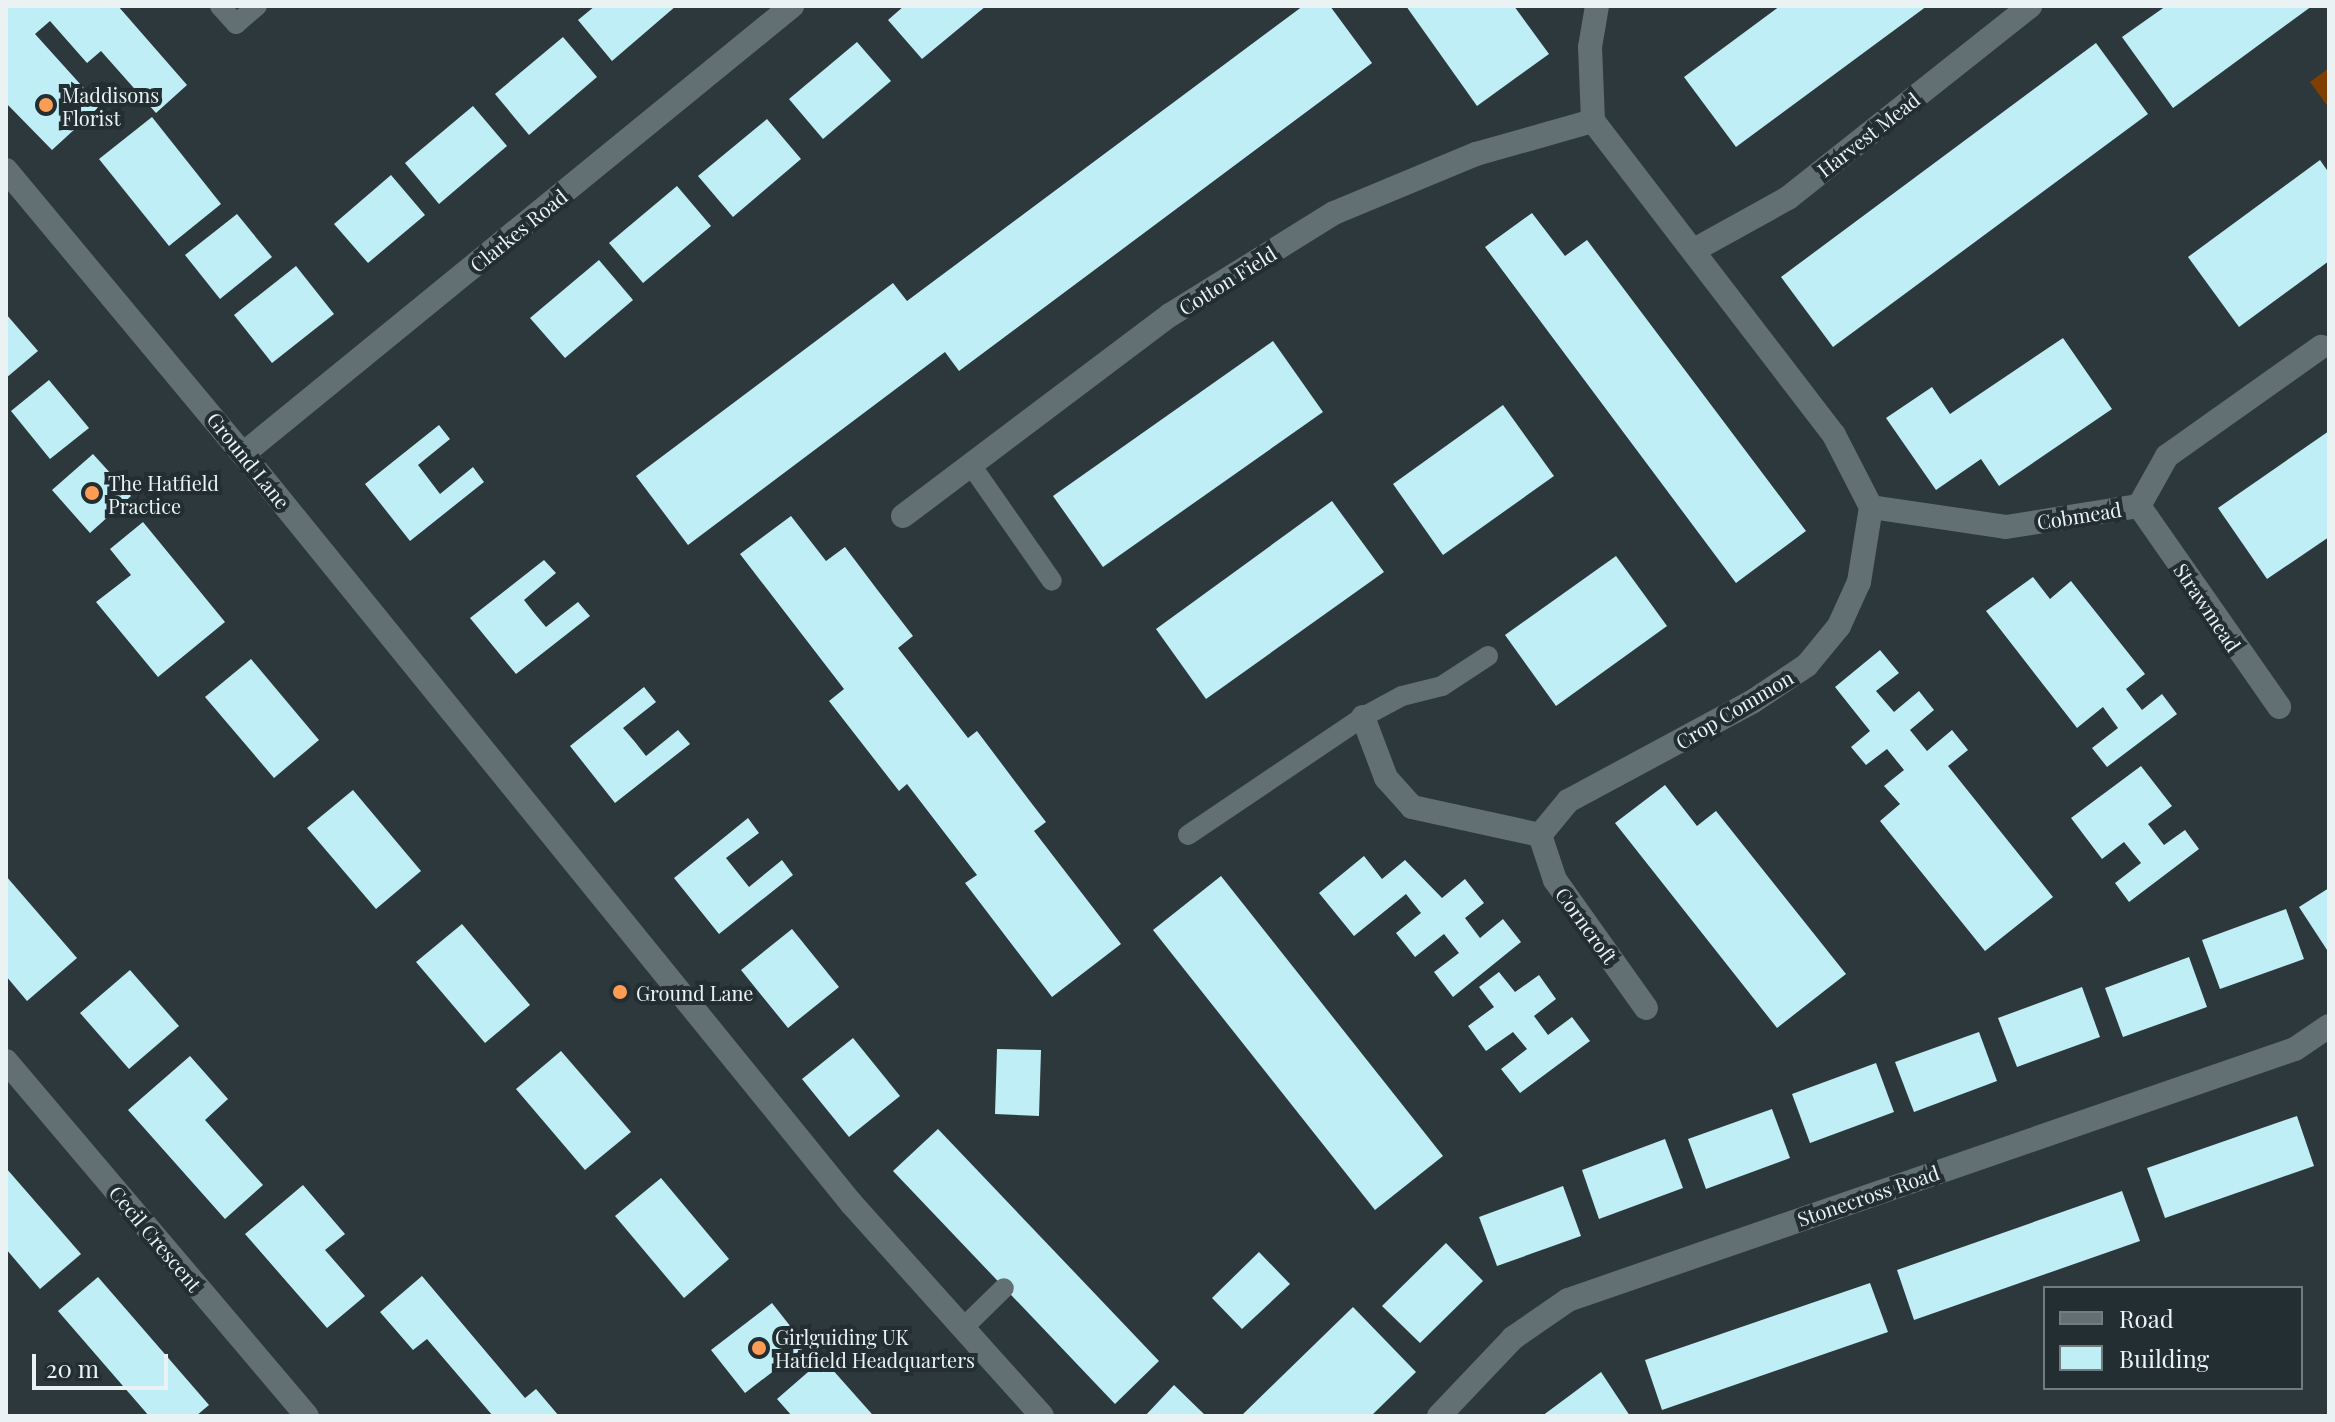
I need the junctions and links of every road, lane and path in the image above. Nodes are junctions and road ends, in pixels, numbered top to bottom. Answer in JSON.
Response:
{"nodes":[{"id":1,"x":220,"y":6,"type":"edge"},
{"id":2,"x":257,"y":6,"type":"edge"},
{"id":3,"x":792,"y":6,"type":"edge"},
{"id":4,"x":1597,"y":6,"type":"edge"},
{"id":5,"x":2030,"y":6,"type":"edge"},
{"id":6,"x":1593,"y":121,"type":"junction"},
{"id":7,"x":6,"y":170,"type":"edge"},
{"id":8,"x":1696,"y":249,"type":"junction"},
{"id":9,"x":2321,"y":347,"type":"dead end"},
{"id":10,"x":243,"y":454,"type":"junction"},
{"id":11,"x":971,"y":465,"type":"junction"},
{"id":12,"x":2139,"y":506,"type":"junction"},
{"id":13,"x":1871,"y":507,"type":"junction"},
{"id":14,"x":903,"y":516,"type":"dead end"},
{"id":15,"x":1052,"y":581,"type":"dead end"},
{"id":16,"x":1488,"y":656,"type":"dead end"},
{"id":17,"x":2279,"y":707,"type":"dead end"},
{"id":18,"x":1363,"y":717,"type":"junction"},
{"id":19,"x":1188,"y":835,"type":"dead end"},
{"id":20,"x":1540,"y":835,"type":"junction"},
{"id":21,"x":1646,"y":1008,"type":"dead end"},
{"id":22,"x":2329,"y":1026,"type":"edge"},
{"id":23,"x":6,"y":1061,"type":"edge"},
{"id":24,"x":1004,"y":1288,"type":"dead end"},
{"id":25,"x":963,"y":1328,"type":"junction"},
{"id":26,"x":307,"y":1416,"type":"edge"},
{"id":27,"x":1042,"y":1416,"type":"edge"},
{"id":28,"x":1439,"y":1416,"type":"edge"}],
"edges":[{"from":1,"to":2,"type":"lane"},
{"from":3,"to":10,"type":"street","name":"Clarkes Road"},
{"from":4,"to":6,"type":"street"},
{"from":5,"to":8,"type":"street","name":"Harvest Mead"},
{"from":6,"to":8,"type":"street"},
{"from":6,"to":11,"type":"street","name":"Cotton Field"},
{"from":7,"to":10,"type":"street","name":"Ground Lane"},
{"from":8,"to":13,"type":"street"},
{"from":9,"to":12,"type":"street","name":"Cobmead"},
{"from":10,"to":25,"type":"street","name":"Ground Lane"},
{"from":11,"to":14,"type":"street","name":"Cotton Field"},
{"from":11,"to":15,"type":"lane"},
{"from":12,"to":13,"type":"street","name":"Cobmead"},
{"from":12,"to":17,"type":"street","name":"Strawmead"},
{"from":13,"to":20,"type":"street","name":"Crop Common"},
{"from":16,"to":18,"type":"lane"},
{"from":18,"to":19,"type":"lane"},
{"from":18,"to":20,"type":"street"},
{"from":20,"to":21,"type":"street","name":"Corncroft"},
{"from":22,"to":28,"type":"street","name":"Stonecross Road"},
{"from":23,"to":26,"type":"street","name":"Cecil Crescent"},
{"from":24,"to":25,"type":"lane"},
{"from":25,"to":27,"type":"street","name":"Ground Lane"}]}
